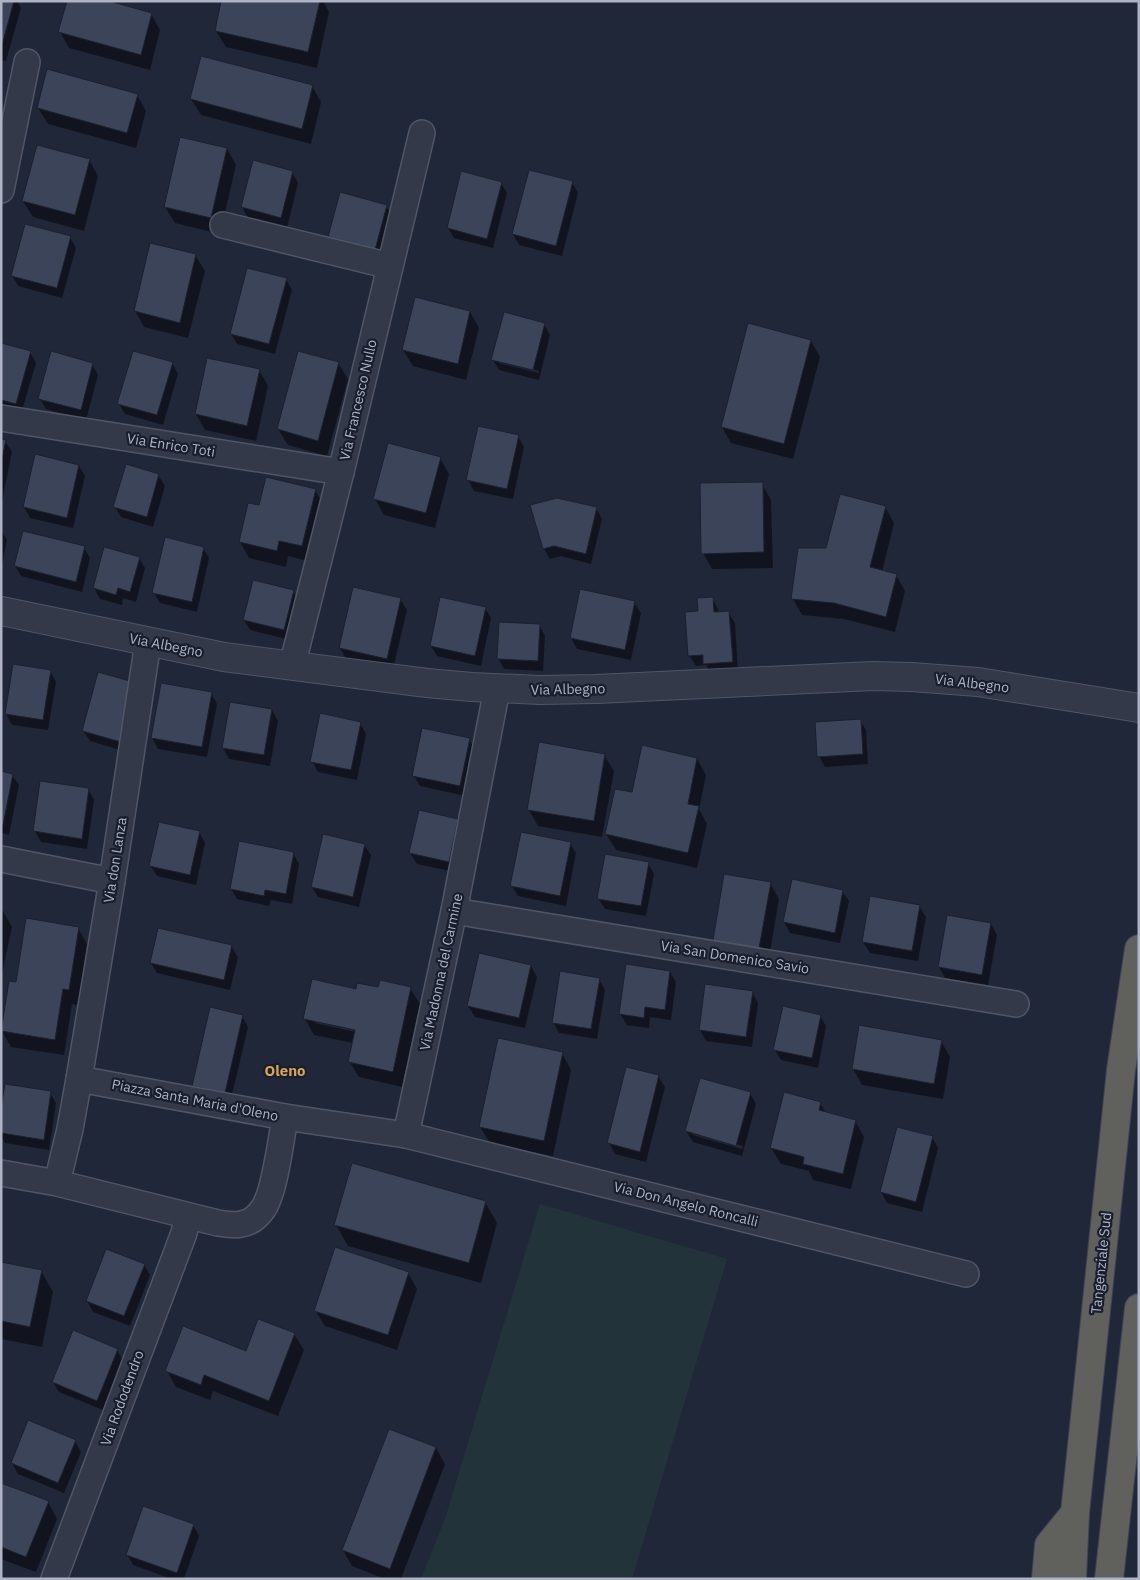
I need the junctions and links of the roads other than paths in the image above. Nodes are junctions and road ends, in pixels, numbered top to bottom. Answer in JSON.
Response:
{"nodes":[{"id":1,"x":27,"y":62,"type":"dead end"},
{"id":2,"x":422,"y":133,"type":"dead end"},
{"id":3,"x":1,"y":190,"type":"edge"},
{"id":4,"x":223,"y":225,"type":"dead end"},
{"id":5,"x":390,"y":266,"type":"junction"},
{"id":6,"x":1,"y":418,"type":"edge"},
{"id":7,"x":341,"y":472,"type":"junction"},
{"id":8,"x":1,"y":611,"type":"edge"},
{"id":9,"x":148,"y":642,"type":"junction"},
{"id":10,"x":292,"y":666,"type":"junction"},
{"id":11,"x":497,"y":689,"type":"junction"},
{"id":12,"x":1127,"y":706,"type":"edge"},
{"id":13,"x":1,"y":859,"type":"edge"},
{"id":14,"x":112,"y":881,"type":"junction"},
{"id":15,"x":454,"y":911,"type":"junction"},
{"id":16,"x":1139,"y":949,"type":"edge"},
{"id":17,"x":1016,"y":1004,"type":"dead end"},
{"id":18,"x":79,"y":1079,"type":"junction"},
{"id":19,"x":285,"y":1117,"type":"junction"},
{"id":20,"x":406,"y":1135,"type":"junction"},
{"id":21,"x":1,"y":1174,"type":"edge"},
{"id":22,"x":57,"y":1183,"type":"junction"},
{"id":23,"x":188,"y":1216,"type":"junction"},
{"id":24,"x":966,"y":1274,"type":"dead end"},
{"id":25,"x":1139,"y":1308,"type":"edge"},
{"id":26,"x":1075,"y":1513,"type":"junction"},
{"id":27,"x":54,"y":1579,"type":"edge"},
{"id":28,"x":1046,"y":1579,"type":"edge"},
{"id":29,"x":1072,"y":1579,"type":"edge"},
{"id":30,"x":1109,"y":1579,"type":"edge"}],
"edges":[{"from":1,"to":3,"type":"street"},
{"from":2,"to":5,"type":"street","name":"Via Francesco Nullo"},
{"from":4,"to":5,"type":"street"},
{"from":5,"to":7,"type":"street","name":"Via Francesco Nullo"},
{"from":6,"to":7,"type":"street","name":"Via Enrico Toti"},
{"from":7,"to":10,"type":"street","name":"Via Francesco Nullo"},
{"from":8,"to":9,"type":"street","name":"Via Albegno"},
{"from":9,"to":10,"type":"street","name":"Via Albegno"},
{"from":9,"to":14,"type":"street","name":"Via don Lanza"},
{"from":10,"to":11,"type":"street","name":"Via Albegno"},
{"from":11,"to":12,"type":"street","name":"Via Albegno"},
{"from":11,"to":15,"type":"street","name":"Via Madonna del Carmine"},
{"from":13,"to":14,"type":"street"},
{"from":14,"to":18,"type":"street","name":"Via don Lanza"},
{"from":15,"to":17,"type":"street","name":"Via San Domenico Savio"},
{"from":15,"to":20,"type":"street","name":"Via Madonna del Carmine"},
{"from":16,"to":26,"type":"highway","name":"Tangenziale Sud"},
{"from":18,"to":19,"type":"street","name":"Piazza Santa Maria d'Oleno"},
{"from":18,"to":22,"type":"street"},
{"from":19,"to":20,"type":"street"},
{"from":19,"to":23,"type":"street","name":"Piazza Santa Maria d'Oleno"},
{"from":20,"to":24,"type":"street","name":"Via Don Angelo Roncalli"},
{"from":21,"to":22,"type":"street","name":"Piazza Santa Maria d'Oleno"},
{"from":22,"to":23,"type":"street","name":"Piazza Santa Maria d'Oleno"},
{"from":23,"to":27,"type":"street","name":"Via Rododendro"},
{"from":25,"to":30,"type":"highway"},
{"from":26,"to":28,"type":"highway"},
{"from":26,"to":29,"type":"highway","name":"Tangenziale Sud"}]}
